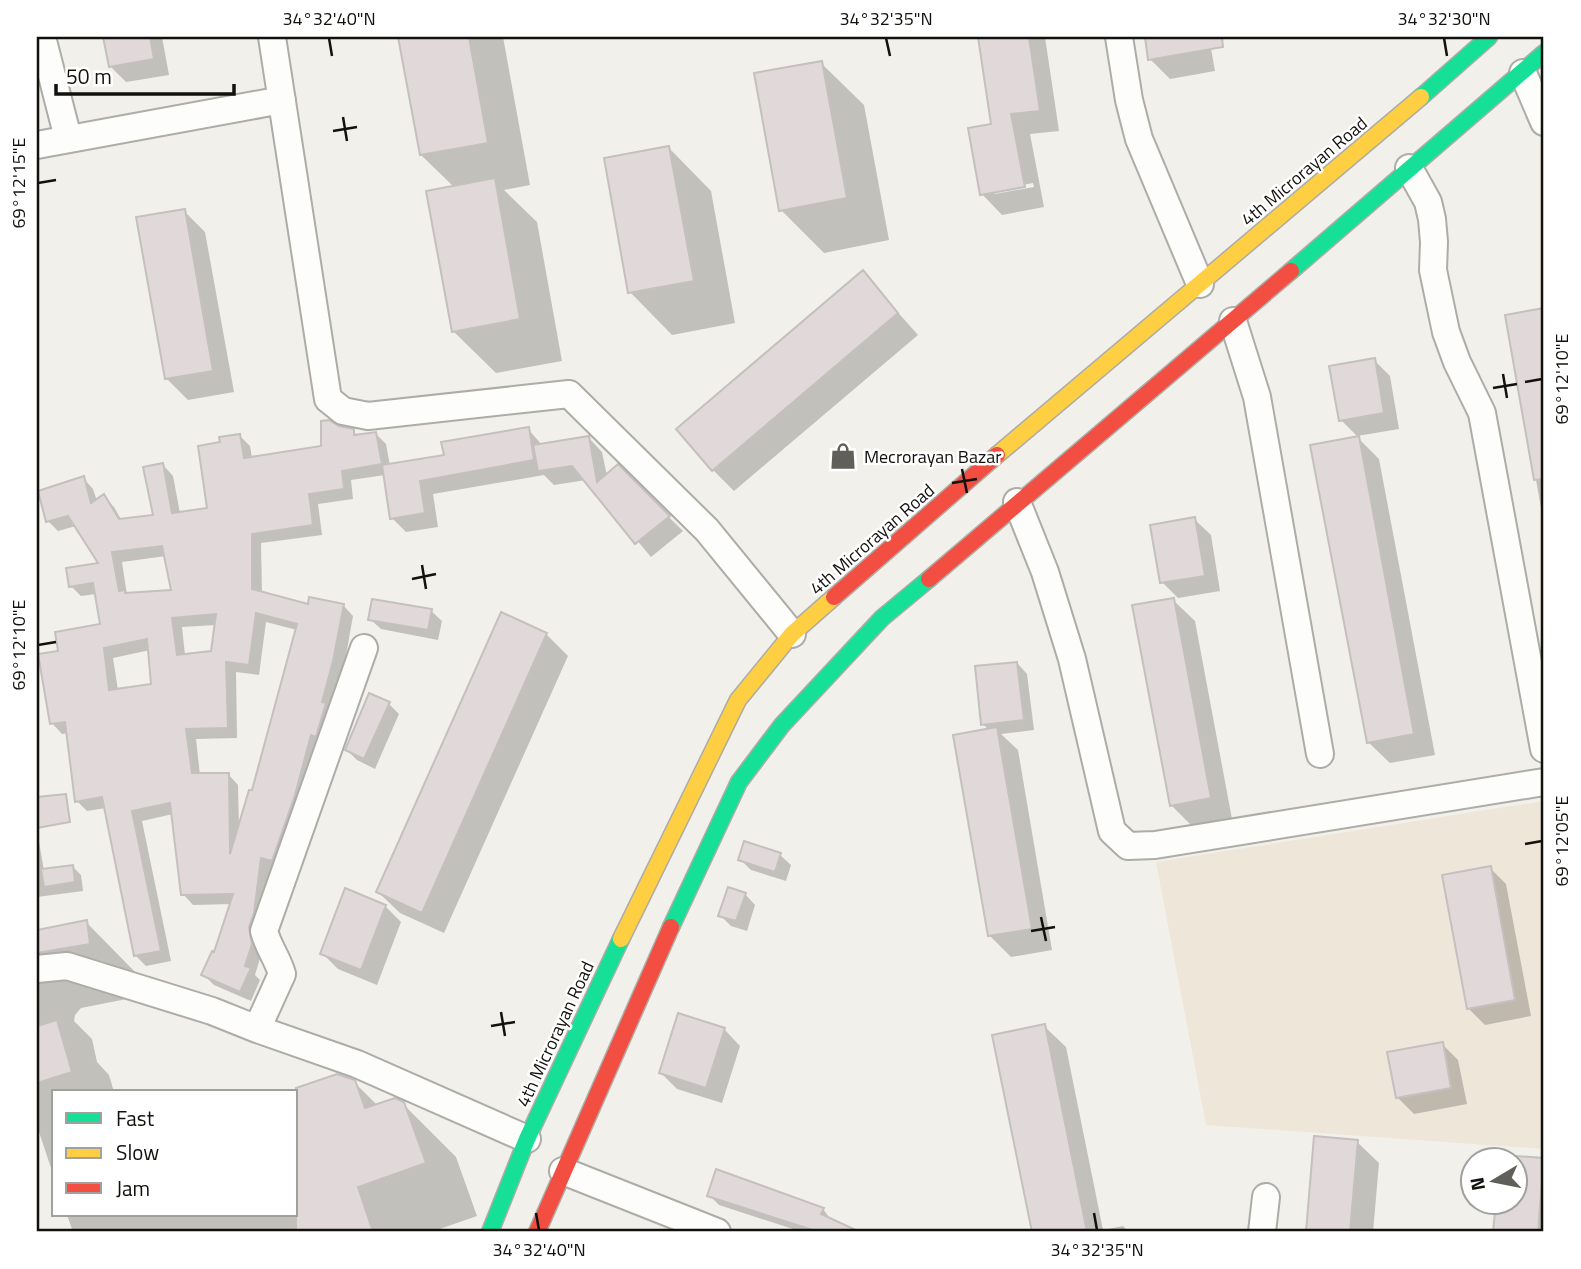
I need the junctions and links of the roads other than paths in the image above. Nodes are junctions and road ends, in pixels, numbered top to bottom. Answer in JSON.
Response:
{"nodes":[{"id":1,"x":42,"y":37,"type":"edge"},
{"id":2,"x":272,"y":37,"type":"edge"},
{"id":3,"x":1119,"y":37,"type":"edge"},
{"id":4,"x":1489,"y":37,"type":"edge"},
{"id":5,"x":1544,"y":54,"type":"edge"},
{"id":6,"x":1522,"y":73,"type":"junction"},
{"id":7,"x":282,"y":100,"type":"junction"},
{"id":8,"x":1544,"y":122,"type":"edge"},
{"id":9,"x":68,"y":138,"type":"junction"},
{"id":10,"x":37,"y":145,"type":"edge"},
{"id":11,"x":1409,"y":168,"type":"junction"},
{"id":12,"x":1200,"y":284,"type":"junction"},
{"id":13,"x":1233,"y":321,"type":"junction"},
{"id":14,"x":1017,"y":502,"type":"junction"},
{"id":15,"x":792,"y":634,"type":"junction"},
{"id":16,"x":364,"y":648,"type":"dead end"},
{"id":17,"x":1544,"y":749,"type":"edge"},
{"id":18,"x":1320,"y":754,"type":"dead end"},
{"id":19,"x":1544,"y":782,"type":"edge"},
{"id":20,"x":654,"y":917,"type":"junction"},
{"id":21,"x":37,"y":969,"type":"edge"},
{"id":22,"x":257,"y":1029,"type":"junction"},
{"id":23,"x":527,"y":1139,"type":"junction"},
{"id":24,"x":563,"y":1171,"type":"junction"},
{"id":25,"x":1266,"y":1197,"type":"dead end"},
{"id":26,"x":490,"y":1232,"type":"edge"},
{"id":27,"x":537,"y":1232,"type":"edge"},
{"id":28,"x":717,"y":1232,"type":"edge"},
{"id":29,"x":1262,"y":1232,"type":"edge"}],
"edges":[{"from":1,"to":9,"type":"street"},
{"from":2,"to":7,"type":"street"},
{"from":3,"to":12,"type":"street"},
{"from":4,"to":12,"type":"main road","name":"4th Microrayan Road"},
{"from":5,"to":6,"type":"main road","name":"4th Microrayan Road"},
{"from":6,"to":8,"type":"street"},
{"from":6,"to":11,"type":"main road","name":"4th Microrayan Road"},
{"from":7,"to":9,"type":"street"},
{"from":7,"to":15,"type":"street"},
{"from":9,"to":10,"type":"street"},
{"from":11,"to":13,"type":"main road","name":"4th Microrayan Road"},
{"from":11,"to":17,"type":"street"},
{"from":12,"to":15,"type":"main road","name":"4th Microrayan Road"},
{"from":13,"to":14,"type":"main road","name":"4th Microrayan Road"},
{"from":13,"to":18,"type":"street"},
{"from":14,"to":19,"type":"street"},
{"from":14,"to":20,"type":"main road","name":"4th Microrayan Road"},
{"from":15,"to":20,"type":"main road","name":"4th Microrayan Road"},
{"from":16,"to":22,"type":"street"},
{"from":20,"to":23,"type":"main road","name":"4th Microrayan Road"},
{"from":20,"to":24,"type":"main road","name":"4th Microrayan Road"},
{"from":21,"to":22,"type":"street"},
{"from":22,"to":23,"type":"street"},
{"from":23,"to":26,"type":"main road","name":"4th Microrayan Road"},
{"from":24,"to":27,"type":"main road","name":"4th Microrayan Road"},
{"from":24,"to":28,"type":"street"},
{"from":25,"to":29,"type":"street"}]}
